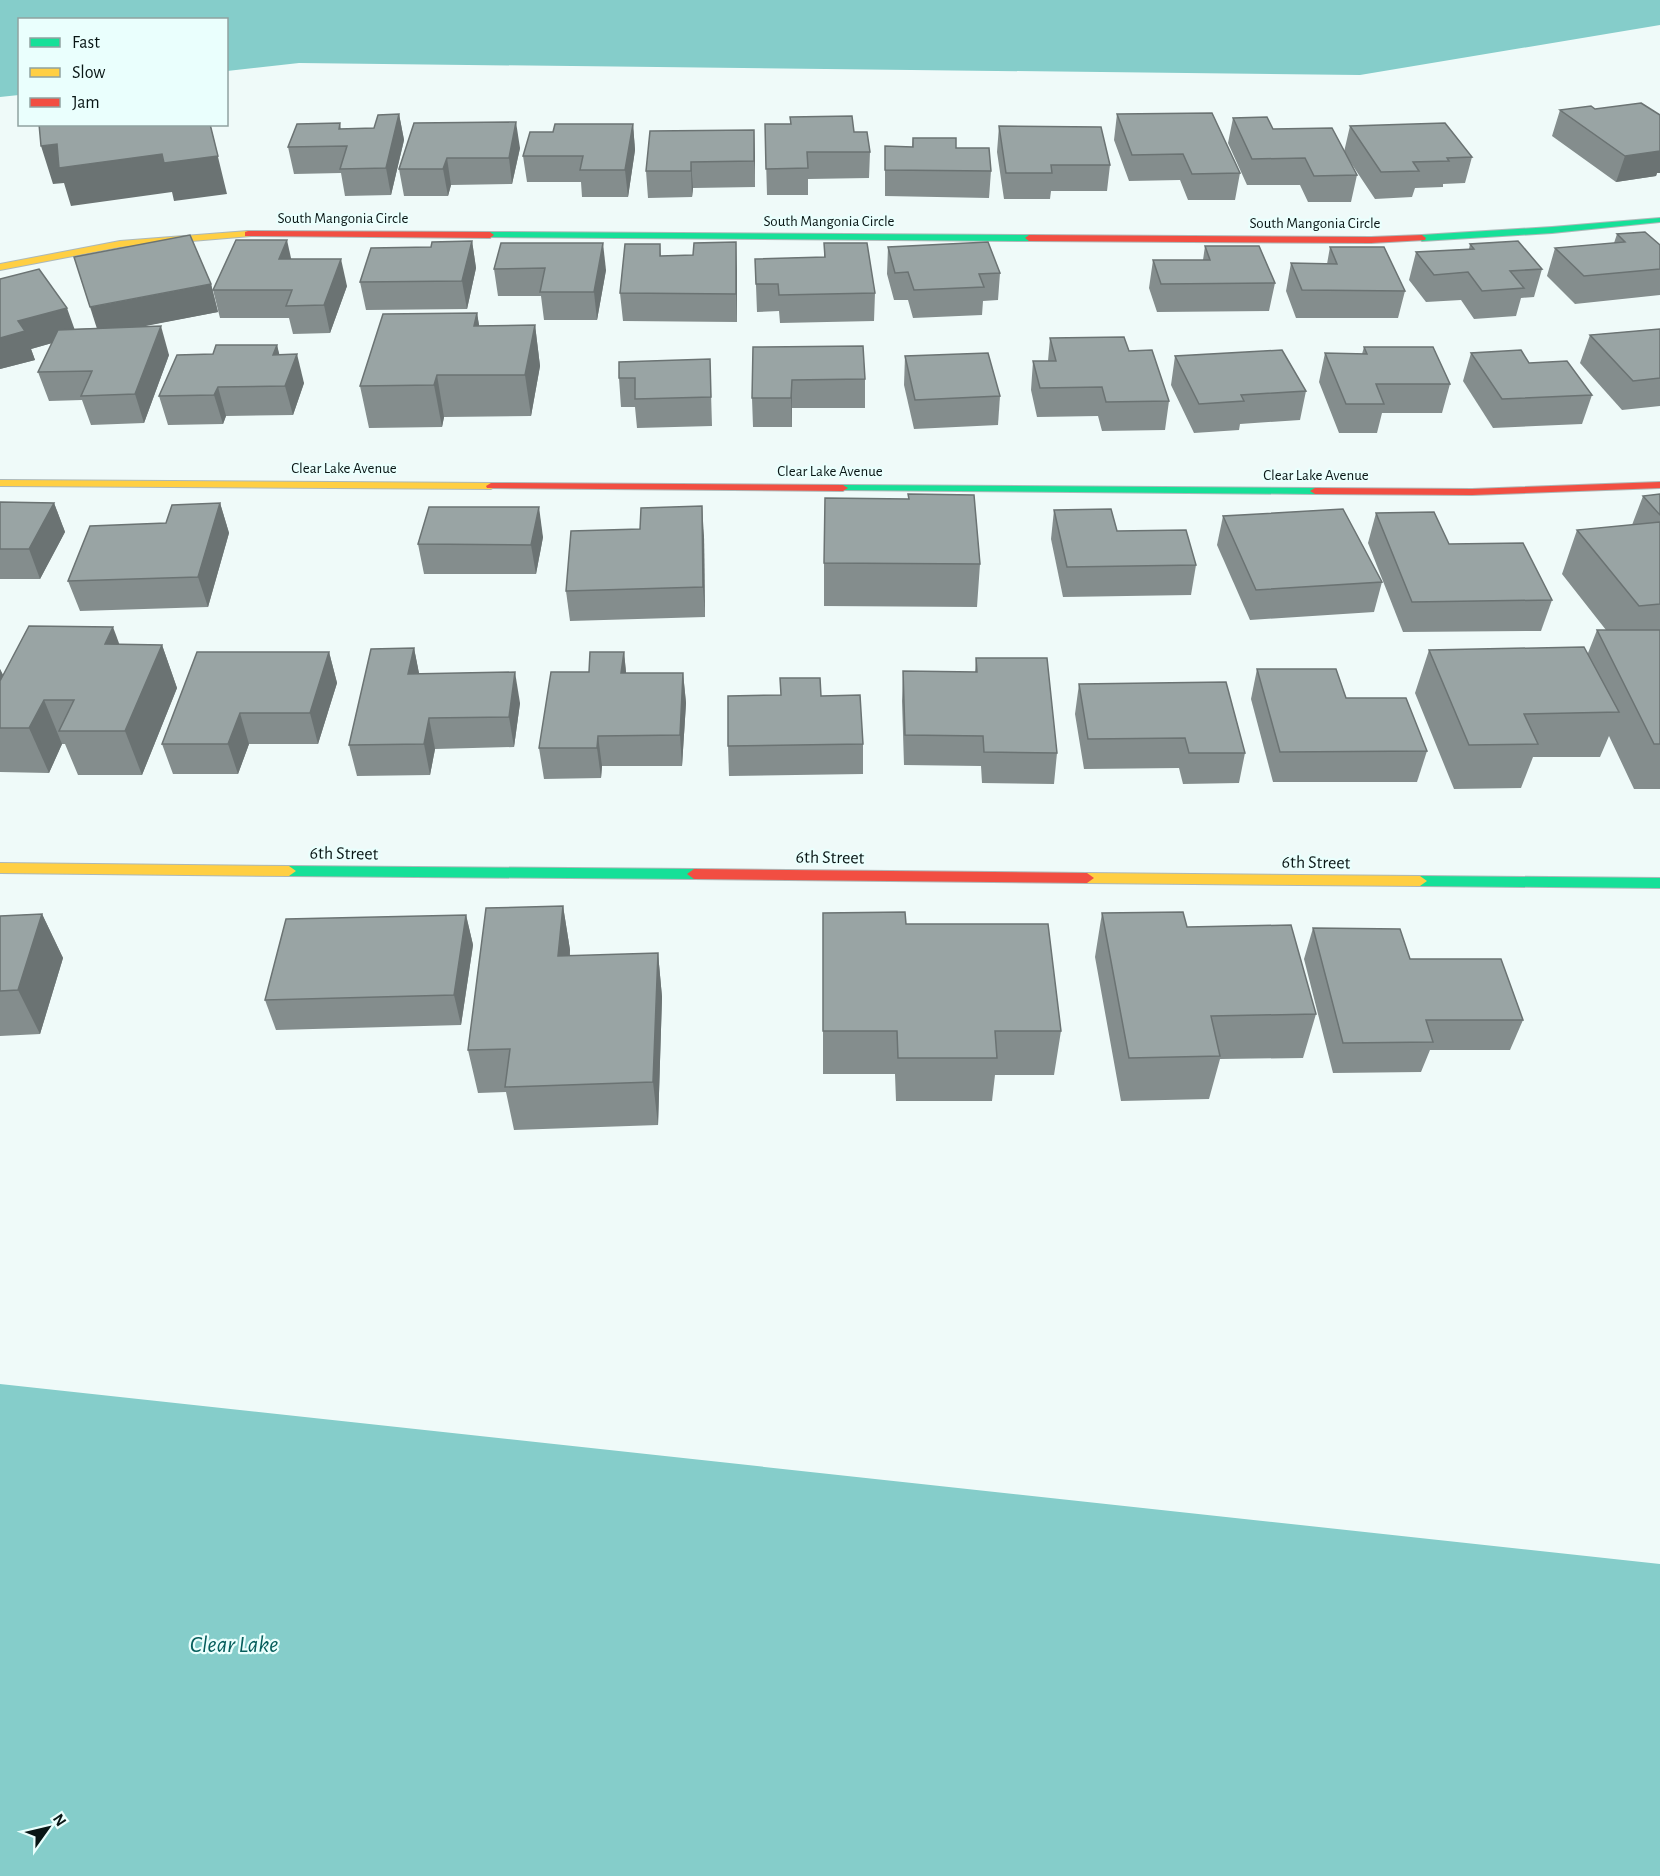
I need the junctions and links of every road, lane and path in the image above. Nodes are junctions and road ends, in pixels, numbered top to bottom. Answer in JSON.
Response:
{"nodes":[{"id":1,"x":1660,"y":220,"type":"edge"},
{"id":2,"x":0,"y":267,"type":"edge"},
{"id":3,"x":0,"y":483,"type":"edge"},
{"id":4,"x":1660,"y":485,"type":"edge"},
{"id":5,"x":0,"y":868,"type":"edge"},
{"id":6,"x":1660,"y":883,"type":"edge"}],
"edges":[{"from":1,"to":2,"type":"street","name":"South Mangonia Circle"},
{"from":3,"to":4,"type":"street","name":"Clear Lake Avenue"},
{"from":5,"to":6,"type":"street","name":"6th Street"}]}
